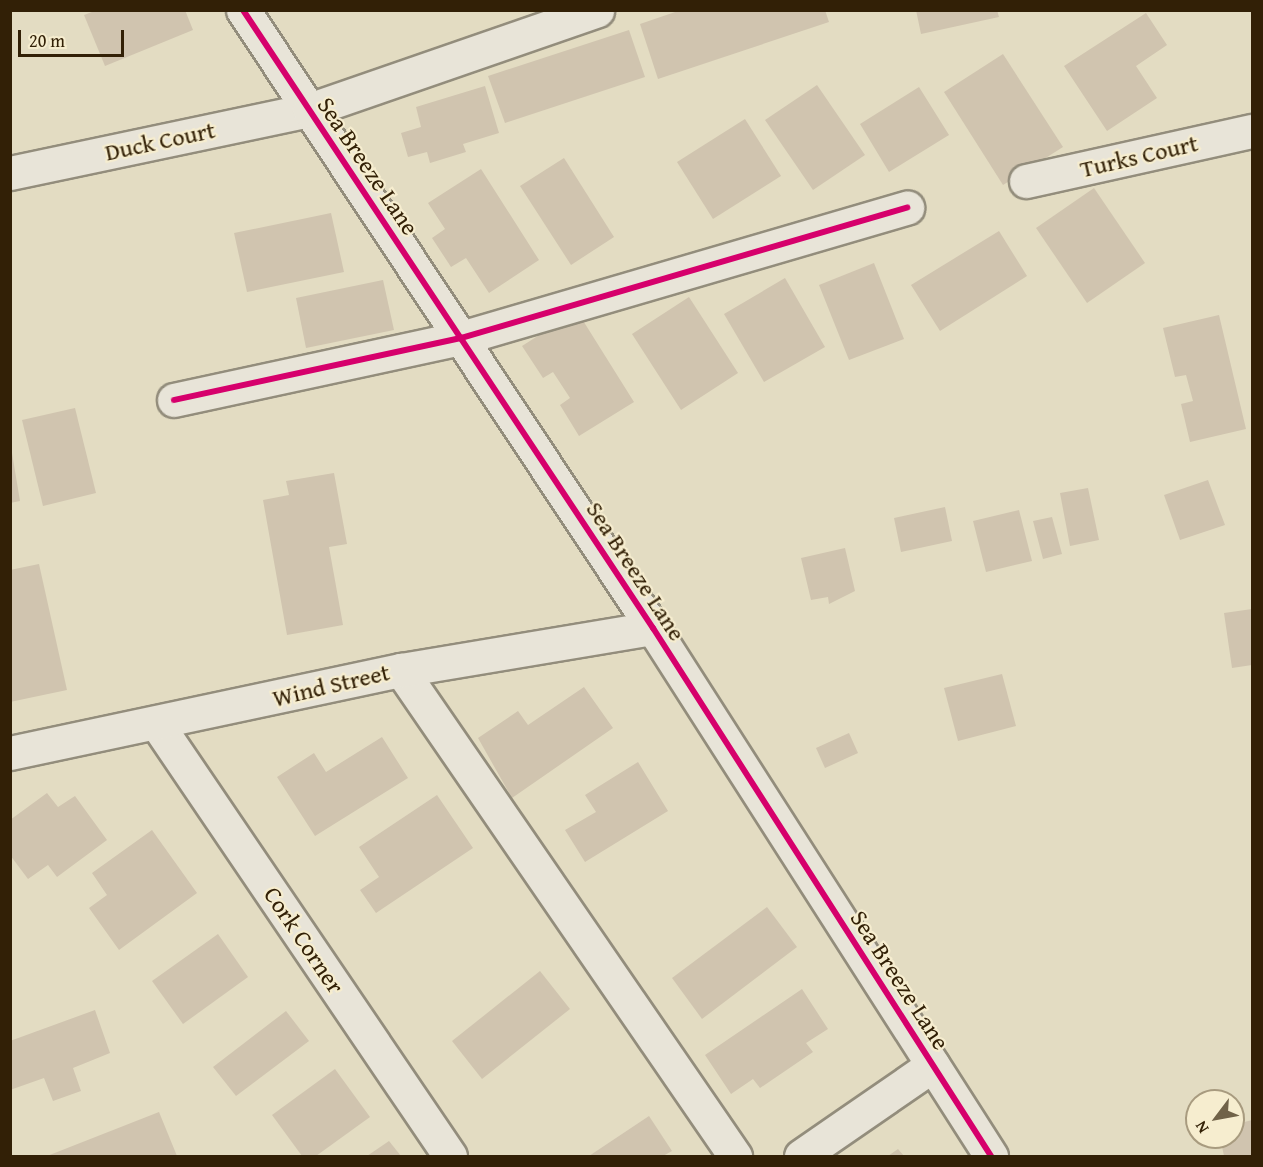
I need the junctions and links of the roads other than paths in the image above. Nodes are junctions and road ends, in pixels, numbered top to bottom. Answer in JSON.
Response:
{"nodes":[{"id":1,"x":243,"y":10,"type":"edge"},
{"id":2,"x":597,"y":10,"type":"edge"},
{"id":3,"x":309,"y":110,"type":"junction"},
{"id":4,"x":1252,"y":131,"type":"edge"},
{"id":5,"x":10,"y":173,"type":"edge"},
{"id":6,"x":1026,"y":181,"type":"dead end"},
{"id":7,"x":907,"y":208,"type":"dead end"},
{"id":8,"x":461,"y":338,"type":"junction"},
{"id":9,"x":174,"y":400,"type":"dead end"},
{"id":10,"x":653,"y":628,"type":"junction"},
{"id":11,"x":400,"y":670,"type":"junction"},
{"id":12,"x":157,"y":724,"type":"junction"},
{"id":13,"x":10,"y":753,"type":"edge"},
{"id":14,"x":933,"y":1065,"type":"junction"},
{"id":15,"x":450,"y":1156,"type":"edge"},
{"id":16,"x":735,"y":1156,"type":"edge"},
{"id":17,"x":801,"y":1156,"type":"edge"},
{"id":18,"x":991,"y":1156,"type":"edge"}],
"edges":[{"from":1,"to":3,"type":"street","name":"Sea Breeze Lane"},
{"from":2,"to":3,"type":"street","name":"Duck Court"},
{"from":3,"to":5,"type":"street","name":"Duck Court"},
{"from":3,"to":8,"type":"street","name":"Sea Breeze Lane"},
{"from":4,"to":6,"type":"street","name":"Turks Court"},
{"from":7,"to":8,"type":"street"},
{"from":8,"to":9,"type":"street"},
{"from":8,"to":10,"type":"street","name":"Sea Breeze Lane"},
{"from":10,"to":11,"type":"street","name":"Wind Street"},
{"from":10,"to":14,"type":"street","name":"Sea Breeze Lane"},
{"from":11,"to":12,"type":"street","name":"Wind Street"},
{"from":11,"to":16,"type":"street"},
{"from":12,"to":13,"type":"street","name":"Wind Street"},
{"from":12,"to":15,"type":"street","name":"Cork Corner"},
{"from":14,"to":17,"type":"street"},
{"from":14,"to":18,"type":"street","name":"Sea Breeze Lane"}]}
